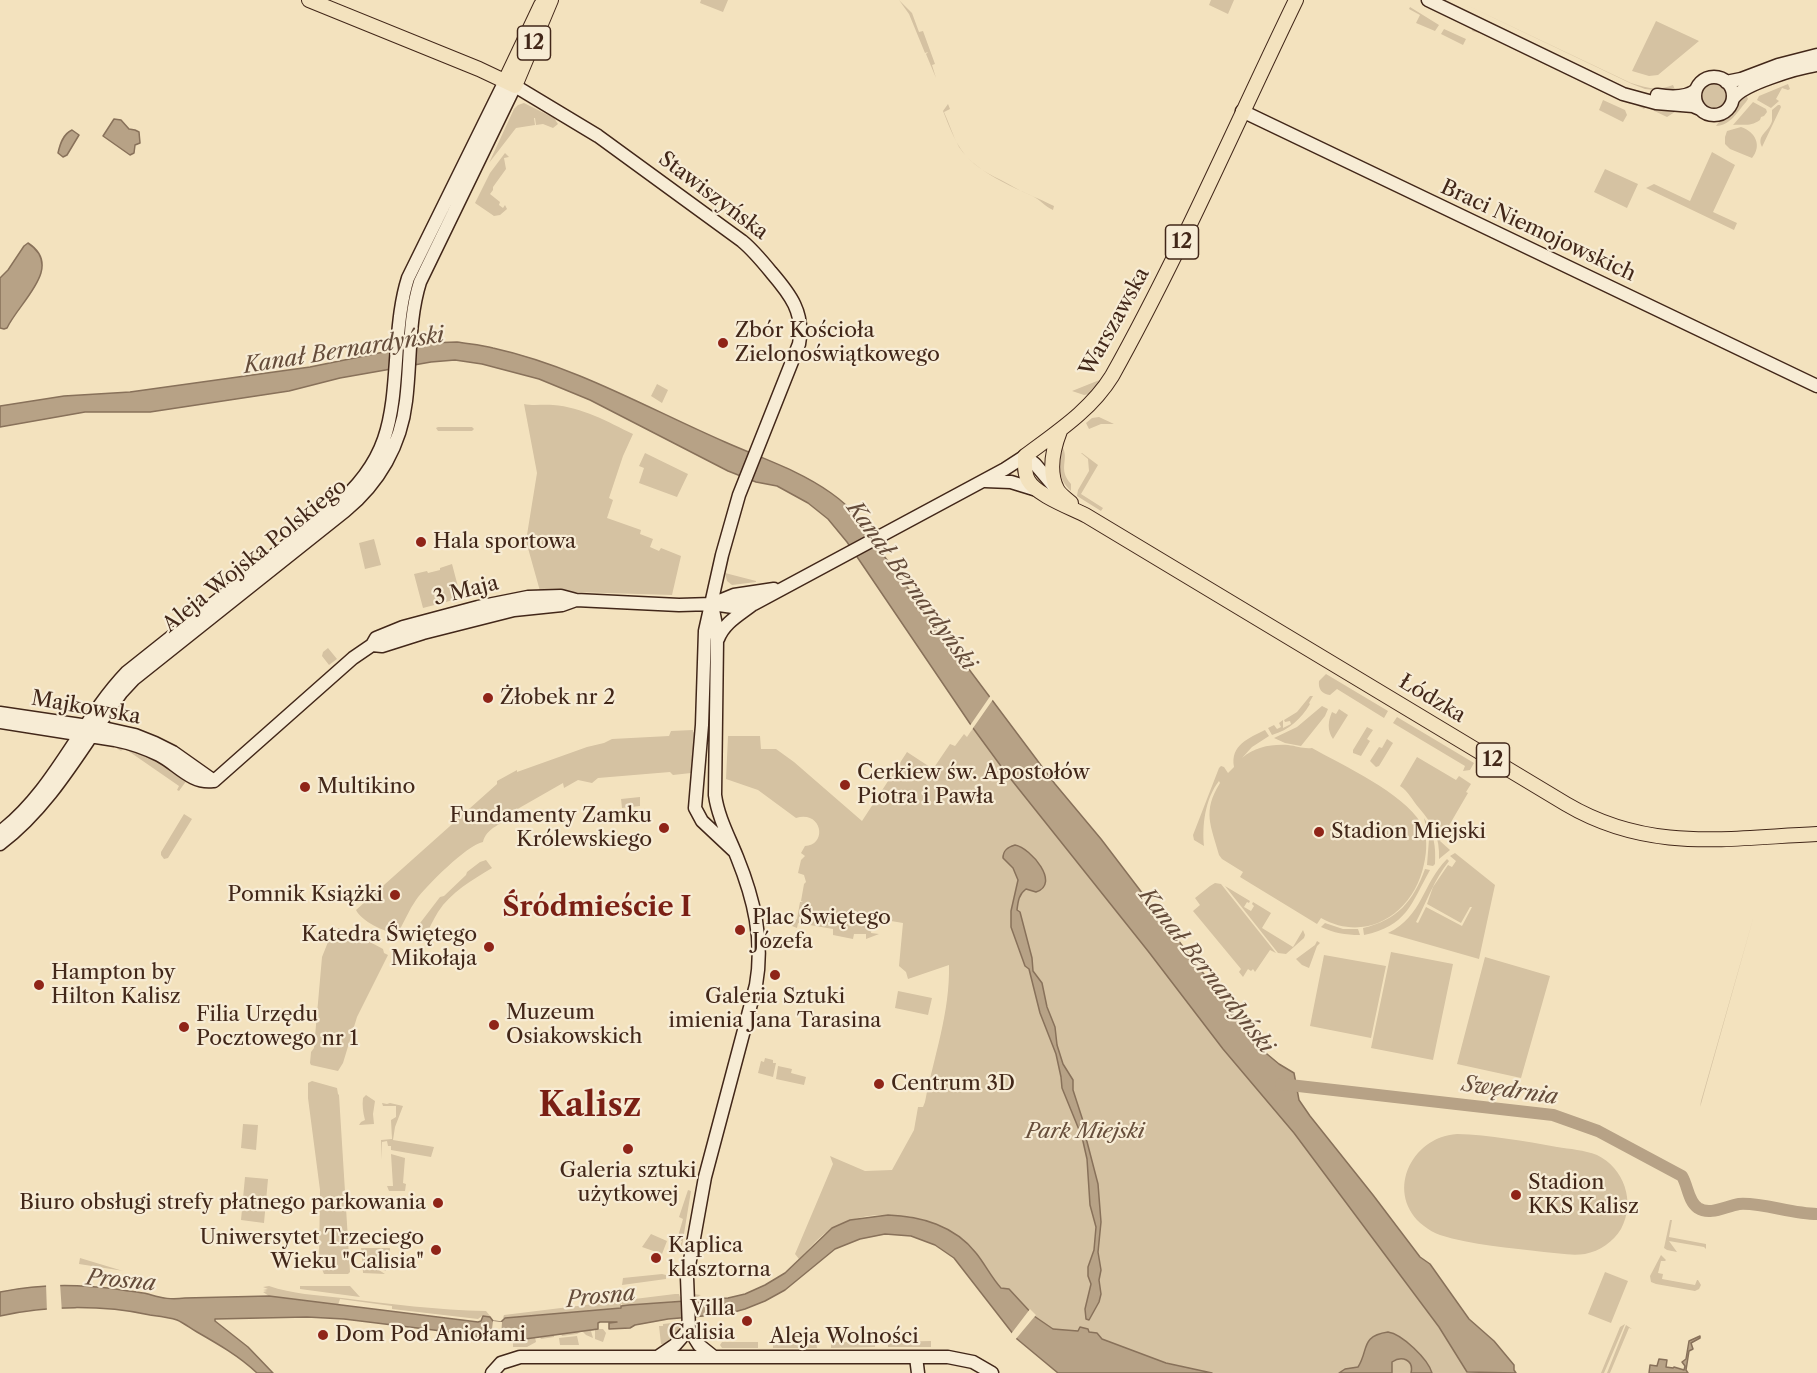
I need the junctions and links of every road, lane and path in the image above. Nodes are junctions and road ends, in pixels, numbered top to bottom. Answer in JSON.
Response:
{"nodes":[{"id":1,"x":309,"y":0,"type":"edge"},
{"id":2,"x":543,"y":0,"type":"edge"},
{"id":3,"x":551,"y":0,"type":"edge"},
{"id":4,"x":1296,"y":0,"type":"edge"},
{"id":5,"x":1428,"y":0,"type":"edge"},
{"id":6,"x":1446,"y":0,"type":"edge"},
{"id":7,"x":1817,"y":55,"type":"edge"},
{"id":8,"x":1817,"y":64,"type":"edge"},
{"id":9,"x":1726,"y":82,"type":"junction"},
{"id":10,"x":510,"y":83,"type":"junction"},
{"id":11,"x":1696,"y":90,"type":"junction"},
{"id":12,"x":1732,"y":99,"type":"junction"},
{"id":13,"x":1700,"y":109,"type":"junction"},
{"id":14,"x":1242,"y":111,"type":"junction"},
{"id":15,"x":1817,"y":386,"type":"edge"},
{"id":16,"x":400,"y":392,"type":"junction"},
{"id":17,"x":1060,"y":430,"type":"junction"},
{"id":18,"x":1025,"y":456,"type":"junction"},
{"id":19,"x":981,"y":482,"type":"junction"},
{"id":20,"x":1037,"y":490,"type":"junction"},
{"id":21,"x":1058,"y":491,"type":"junction"},
{"id":22,"x":1087,"y":516,"type":"junction"},
{"id":23,"x":784,"y":587,"type":"junction"},
{"id":24,"x":754,"y":603,"type":"junction"},
{"id":25,"x":712,"y":604,"type":"junction"},
{"id":26,"x":717,"y":640,"type":"junction"},
{"id":27,"x":113,"y":703,"type":"junction"},
{"id":28,"x":0,"y":713,"type":"edge"},
{"id":29,"x":0,"y":722,"type":"edge"},
{"id":30,"x":88,"y":731,"type":"junction"},
{"id":31,"x":124,"y":732,"type":"junction"},
{"id":32,"x":214,"y":781,"type":"junction"},
{"id":33,"x":0,"y":832,"type":"edge"},
{"id":34,"x":1817,"y":834,"type":"edge"},
{"id":35,"x":0,"y":844,"type":"edge"},
{"id":36,"x":735,"y":852,"type":"junction"},
{"id":37,"x":688,"y":1324,"type":"junction"},
{"id":38,"x":657,"y":1357,"type":"junction"},
{"id":39,"x":714,"y":1357,"type":"junction"},
{"id":40,"x":916,"y":1357,"type":"junction"},
{"id":41,"x":492,"y":1373,"type":"edge"},
{"id":42,"x":918,"y":1373,"type":"edge"},
{"id":43,"x":992,"y":1373,"type":"edge"}],
"edges":[{"from":1,"to":10,"type":"main road","name":"Stawiszyńska","number":"12"},
{"from":2,"to":10,"type":"main road","number":"12"},
{"from":3,"to":10,"type":"main road","number":"12"},
{"from":4,"to":14,"type":"main road","name":"Warszawska","number":"12"},
{"from":5,"to":13,"type":"street"},
{"from":6,"to":11,"type":"street"},
{"from":7,"to":9,"type":"street"},
{"from":8,"to":12,"type":"street"},
{"from":9,"to":11,"type":"street"},
{"from":9,"to":12,"type":"street"},
{"from":10,"to":16,"type":"street","name":"Aleja Wojska Polskiego"},
{"from":10,"to":25,"type":"street","name":"Stawiszyńska"},
{"from":11,"to":13,"type":"street"},
{"from":12,"to":13,"type":"street"},
{"from":14,"to":15,"type":"street","name":"Braci Niemojowskich"},
{"from":14,"to":17,"type":"main road","name":"Warszawska","number":"12"},
{"from":16,"to":27,"type":"street","name":"Aleja Wojska Polskiego"},
{"from":16,"to":30,"type":"street","name":"Aleja Wojska Polskiego"},
{"from":17,"to":18,"type":"main road","name":"Warszawska","number":"12"},
{"from":17,"to":21,"type":"main road"},
{"from":18,"to":19,"type":"street","name":"Warszawska"},
{"from":18,"to":20,"type":"main road"},
{"from":18,"to":21,"type":"street"},
{"from":19,"to":20,"type":"street"},
{"from":19,"to":23,"type":"street","name":"Warszawska"},
{"from":20,"to":22,"type":"main road","name":"Łódzka","number":"12"},
{"from":21,"to":22,"type":"main road","name":"Łódzka","number":"12"},
{"from":22,"to":34,"type":"main road","name":"Łódzka","number":"12"},
{"from":23,"to":24,"type":"street","name":"Warszawska"},
{"from":23,"to":25,"type":"street","name":"Warszawska"},
{"from":24,"to":25,"type":"street","name":"Warszawska"},
{"from":24,"to":26,"type":"street"},
{"from":25,"to":26,"type":"street"},
{"from":25,"to":32,"type":"street","name":"3 Maja"},
{"from":25,"to":36,"type":"street","name":"Stawiszyńska"},
{"from":26,"to":36,"type":"street"},
{"from":27,"to":30,"type":"street","name":"Aleja Wojska Polskiego"},
{"from":27,"to":31,"type":"street"},
{"from":28,"to":30,"type":"street","name":"Majkowska"},
{"from":29,"to":30,"type":"street","name":"Majkowska"},
{"from":30,"to":31,"type":"street","name":"Majkowska"},
{"from":30,"to":32,"type":"street","name":"Majkowska"},
{"from":30,"to":33,"type":"street","name":"Aleja Wojska Polskiego"},
{"from":30,"to":35,"type":"street","name":"Aleja Wojska Polskiego"},
{"from":31,"to":32,"type":"street","name":"Majkowska"},
{"from":36,"to":37,"type":"street"},
{"from":37,"to":38,"type":"street"},
{"from":37,"to":39,"type":"street"},
{"from":38,"to":39,"type":"street","name":"Aleja Wolności"},
{"from":38,"to":41,"type":"street","name":"Aleja Wolności"},
{"from":39,"to":40,"type":"street","name":"Aleja Wolności"},
{"from":40,"to":42,"type":"street"},
{"from":40,"to":43,"type":"street","name":"Aleja Wolności"}]}
